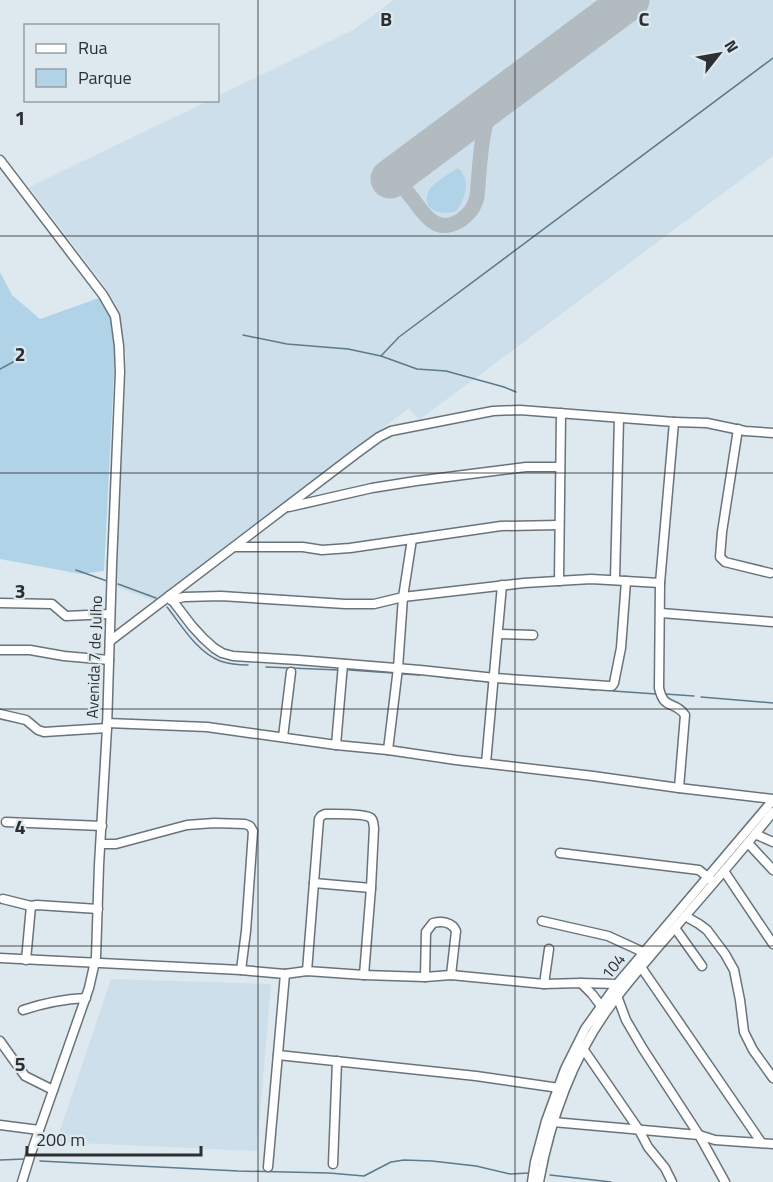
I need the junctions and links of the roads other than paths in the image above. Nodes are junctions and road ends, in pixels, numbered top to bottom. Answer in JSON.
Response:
{"nodes":[{"id":1,"x":0,"y":159,"type":"edge"},
{"id":2,"x":561,"y":413,"type":"junction"},
{"id":3,"x":619,"y":418,"type":"junction"},
{"id":4,"x":674,"y":422,"type":"junction"},
{"id":5,"x":738,"y":429,"type":"junction"},
{"id":6,"x":773,"y":433,"type":"edge"},
{"id":7,"x":561,"y":467,"type":"junction"},
{"id":8,"x":286,"y":508,"type":"junction"},
{"id":9,"x":559,"y":525,"type":"junction"},
{"id":10,"x":412,"y":539,"type":"junction"},
{"id":11,"x":235,"y":547,"type":"junction"},
{"id":12,"x":770,"y":573,"type":"dead end"},
{"id":13,"x":615,"y":580,"type":"junction"},
{"id":14,"x":558,"y":581,"type":"junction"},
{"id":15,"x":626,"y":581,"type":"junction"},
{"id":16,"x":660,"y":583,"type":"junction"},
{"id":17,"x":502,"y":585,"type":"junction"},
{"id":18,"x":403,"y":597,"type":"junction"},
{"id":19,"x":170,"y":598,"type":"junction"},
{"id":20,"x":0,"y":603,"type":"edge"},
{"id":21,"x":660,"y":613,"type":"junction"},
{"id":22,"x":110,"y":614,"type":"junction"},
{"id":23,"x":773,"y":622,"type":"edge"},
{"id":24,"x":498,"y":634,"type":"junction"},
{"id":25,"x":533,"y":636,"type":"dead end"},
{"id":26,"x":110,"y":641,"type":"junction"},
{"id":27,"x":0,"y":650,"type":"edge"},
{"id":28,"x":109,"y":660,"type":"junction"},
{"id":29,"x":343,"y":664,"type":"junction"},
{"id":30,"x":398,"y":668,"type":"junction"},
{"id":31,"x":291,"y":672,"type":"dead end"},
{"id":32,"x":495,"y":678,"type":"junction"},
{"id":33,"x":0,"y":714,"type":"edge"},
{"id":34,"x":107,"y":726,"type":"junction"},
{"id":35,"x":283,"y":737,"type":"junction"},
{"id":36,"x":336,"y":745,"type":"junction"},
{"id":37,"x":388,"y":750,"type":"junction"},
{"id":38,"x":486,"y":763,"type":"junction"},
{"id":39,"x":679,"y":788,"type":"junction"},
{"id":40,"x":773,"y":800,"type":"edge"},
{"id":41,"x":773,"y":812,"type":"edge"},
{"id":42,"x":6,"y":822,"type":"dead end"},
{"id":43,"x":102,"y":826,"type":"junction"},
{"id":44,"x":755,"y":834,"type":"junction"},
{"id":45,"x":773,"y":842,"type":"edge"},
{"id":46,"x":748,"y":843,"type":"junction"},
{"id":47,"x":101,"y":844,"type":"junction"},
{"id":48,"x":560,"y":853,"type":"dead end"},
{"id":49,"x":773,"y":870,"type":"edge"},
{"id":50,"x":724,"y":871,"type":"junction"},
{"id":51,"x":710,"y":880,"type":"junction"},
{"id":52,"x":314,"y":883,"type":"junction"},
{"id":53,"x":371,"y":888,"type":"junction"},
{"id":54,"x":3,"y":899,"type":"dead end"},
{"id":55,"x":31,"y":906,"type":"junction"},
{"id":56,"x":98,"y":909,"type":"junction"},
{"id":57,"x":685,"y":916,"type":"junction"},
{"id":58,"x":542,"y":921,"type":"dead end"},
{"id":59,"x":675,"y":928,"type":"junction"},
{"id":60,"x":773,"y":944,"type":"edge"},
{"id":61,"x":549,"y":949,"type":"dead end"},
{"id":62,"x":643,"y":952,"type":"junction"},
{"id":63,"x":0,"y":958,"type":"edge"},
{"id":64,"x":26,"y":960,"type":"junction"},
{"id":65,"x":96,"y":963,"type":"junction"},
{"id":66,"x":702,"y":966,"type":"dead end"},
{"id":67,"x":641,"y":967,"type":"junction"},
{"id":68,"x":241,"y":970,"type":"junction"},
{"id":69,"x":307,"y":971,"type":"junction"},
{"id":70,"x":285,"y":974,"type":"junction"},
{"id":71,"x":364,"y":975,"type":"junction"},
{"id":72,"x":451,"y":975,"type":"junction"},
{"id":73,"x":425,"y":977,"type":"junction"},
{"id":74,"x":581,"y":983,"type":"junction"},
{"id":75,"x":544,"y":984,"type":"junction"},
{"id":76,"x":619,"y":990,"type":"junction"},
{"id":77,"x":86,"y":998,"type":"junction"},
{"id":78,"x":601,"y":1006,"type":"junction"},
{"id":79,"x":23,"y":1010,"type":"dead end"},
{"id":80,"x":0,"y":1041,"type":"edge"},
{"id":81,"x":584,"y":1050,"type":"junction"},
{"id":82,"x":278,"y":1055,"type":"junction"},
{"id":83,"x":338,"y":1061,"type":"junction"},
{"id":84,"x":773,"y":1078,"type":"edge"},
{"id":85,"x":562,"y":1089,"type":"junction"},
{"id":86,"x":53,"y":1090,"type":"junction"},
{"id":87,"x":553,"y":1122,"type":"junction"},
{"id":88,"x":0,"y":1125,"type":"edge"},
{"id":89,"x":39,"y":1130,"type":"junction"},
{"id":90,"x":639,"y":1130,"type":"junction"},
{"id":91,"x":699,"y":1135,"type":"junction"},
{"id":92,"x":760,"y":1142,"type":"junction"},
{"id":93,"x":773,"y":1144,"type":"edge"},
{"id":94,"x":333,"y":1164,"type":"dead end"},
{"id":95,"x":268,"y":1167,"type":"dead end"},
{"id":96,"x":536,"y":1179,"type":"edge"},
{"id":97,"x":22,"y":1182,"type":"edge"},
{"id":98,"x":672,"y":1182,"type":"edge"},
{"id":99,"x":725,"y":1182,"type":"edge"}],
"edges":[{"from":1,"to":22,"type":"street","name":"Avenida 7 de Julho"},
{"from":2,"to":3,"type":"street"},
{"from":2,"to":7,"type":"street"},
{"from":2,"to":8,"type":"street"},
{"from":3,"to":4,"type":"street"},
{"from":3,"to":13,"type":"street"},
{"from":4,"to":5,"type":"street"},
{"from":4,"to":16,"type":"street"},
{"from":5,"to":6,"type":"street"},
{"from":5,"to":12,"type":"street"},
{"from":7,"to":8,"type":"street"},
{"from":7,"to":9,"type":"street"},
{"from":8,"to":11,"type":"street"},
{"from":9,"to":10,"type":"street"},
{"from":9,"to":14,"type":"street"},
{"from":10,"to":11,"type":"street"},
{"from":10,"to":18,"type":"street"},
{"from":11,"to":19,"type":"street"},
{"from":13,"to":14,"type":"street"},
{"from":13,"to":15,"type":"street"},
{"from":14,"to":17,"type":"street"},
{"from":15,"to":16,"type":"street"},
{"from":15,"to":32,"type":"street"},
{"from":16,"to":21,"type":"street"},
{"from":17,"to":18,"type":"street"},
{"from":17,"to":24,"type":"street"},
{"from":18,"to":19,"type":"street"},
{"from":18,"to":30,"type":"street"},
{"from":19,"to":26,"type":"street"},
{"from":19,"to":29,"type":"street"},
{"from":20,"to":22,"type":"street"},
{"from":21,"to":23,"type":"street"},
{"from":21,"to":39,"type":"street"},
{"from":22,"to":26,"type":"street","name":"Avenida 7 de Julho"},
{"from":24,"to":25,"type":"street"},
{"from":24,"to":32,"type":"street"},
{"from":26,"to":28,"type":"street","name":"Avenida 7 de Julho"},
{"from":27,"to":28,"type":"street"},
{"from":28,"to":34,"type":"street","name":"Avenida 7 de Julho"},
{"from":29,"to":30,"type":"street"},
{"from":29,"to":36,"type":"street"},
{"from":30,"to":32,"type":"street"},
{"from":30,"to":37,"type":"street"},
{"from":31,"to":35,"type":"street"},
{"from":32,"to":38,"type":"street"},
{"from":33,"to":34,"type":"street"},
{"from":34,"to":35,"type":"street"},
{"from":34,"to":43,"type":"street","name":"Avenida 7 de Julho"},
{"from":35,"to":36,"type":"street"},
{"from":36,"to":37,"type":"street"},
{"from":37,"to":38,"type":"street"},
{"from":38,"to":39,"type":"street"},
{"from":39,"to":40,"type":"street"},
{"from":40,"to":51,"type":"street","name":"104"},
{"from":41,"to":44,"type":"street"},
{"from":42,"to":43,"type":"street"},
{"from":43,"to":47,"type":"street","name":"Avenida 7 de Julho"},
{"from":44,"to":45,"type":"street"},
{"from":44,"to":46,"type":"street"},
{"from":46,"to":49,"type":"street"},
{"from":46,"to":50,"type":"street"},
{"from":47,"to":56,"type":"street","name":"Avenida 7 de Julho"},
{"from":47,"to":68,"type":"street"},
{"from":48,"to":51,"type":"street"},
{"from":50,"to":51,"type":"street"},
{"from":50,"to":60,"type":"street"},
{"from":51,"to":57,"type":"street"},
{"from":51,"to":62,"type":"street","name":"104"},
{"from":52,"to":53,"type":"street"},
{"from":52,"to":53,"type":"street"},
{"from":52,"to":69,"type":"street"},
{"from":53,"to":71,"type":"street"},
{"from":54,"to":55,"type":"street"},
{"from":55,"to":56,"type":"street"},
{"from":55,"to":64,"type":"street"},
{"from":56,"to":65,"type":"street","name":"Avenida 7 de Julho"},
{"from":57,"to":59,"type":"street"},
{"from":57,"to":84,"type":"street"},
{"from":58,"to":62,"type":"street"},
{"from":59,"to":66,"type":"street"},
{"from":59,"to":67,"type":"street"},
{"from":61,"to":75,"type":"street"},
{"from":62,"to":76,"type":"street","name":"104"},
{"from":63,"to":64,"type":"street"},
{"from":64,"to":65,"type":"street"},
{"from":65,"to":68,"type":"street"},
{"from":65,"to":77,"type":"street","name":"Avenida 7 de Julho"},
{"from":67,"to":76,"type":"street"},
{"from":67,"to":92,"type":"street"},
{"from":68,"to":70,"type":"street"},
{"from":69,"to":70,"type":"street"},
{"from":69,"to":71,"type":"street"},
{"from":70,"to":82,"type":"street"},
{"from":71,"to":73,"type":"street"},
{"from":72,"to":73,"type":"street"},
{"from":72,"to":73,"type":"street"},
{"from":72,"to":75,"type":"street"},
{"from":74,"to":75,"type":"street"},
{"from":74,"to":76,"type":"street"},
{"from":74,"to":78,"type":"street"},
{"from":76,"to":78,"type":"street","name":"104"},
{"from":76,"to":81,"type":"street"},
{"from":76,"to":91,"type":"street"},
{"from":77,"to":79,"type":"street"},
{"from":77,"to":86,"type":"street","name":"Avenida 7 de Julho"},
{"from":78,"to":85,"type":"street","name":"104"},
{"from":80,"to":86,"type":"street"},
{"from":81,"to":85,"type":"street"},
{"from":81,"to":90,"type":"street"},
{"from":82,"to":83,"type":"street"},
{"from":82,"to":95,"type":"street"},
{"from":83,"to":85,"type":"street"},
{"from":83,"to":94,"type":"street"},
{"from":85,"to":87,"type":"street"},
{"from":85,"to":96,"type":"street","name":"104"},
{"from":86,"to":89,"type":"street","name":"Avenida 7 de Julho"},
{"from":87,"to":90,"type":"street"},
{"from":87,"to":96,"type":"street"},
{"from":88,"to":89,"type":"street"},
{"from":89,"to":97,"type":"street","name":"Avenida 7 de Julho"},
{"from":90,"to":91,"type":"street"},
{"from":90,"to":98,"type":"street"},
{"from":91,"to":92,"type":"street"},
{"from":91,"to":99,"type":"street"},
{"from":92,"to":93,"type":"street"}]}
